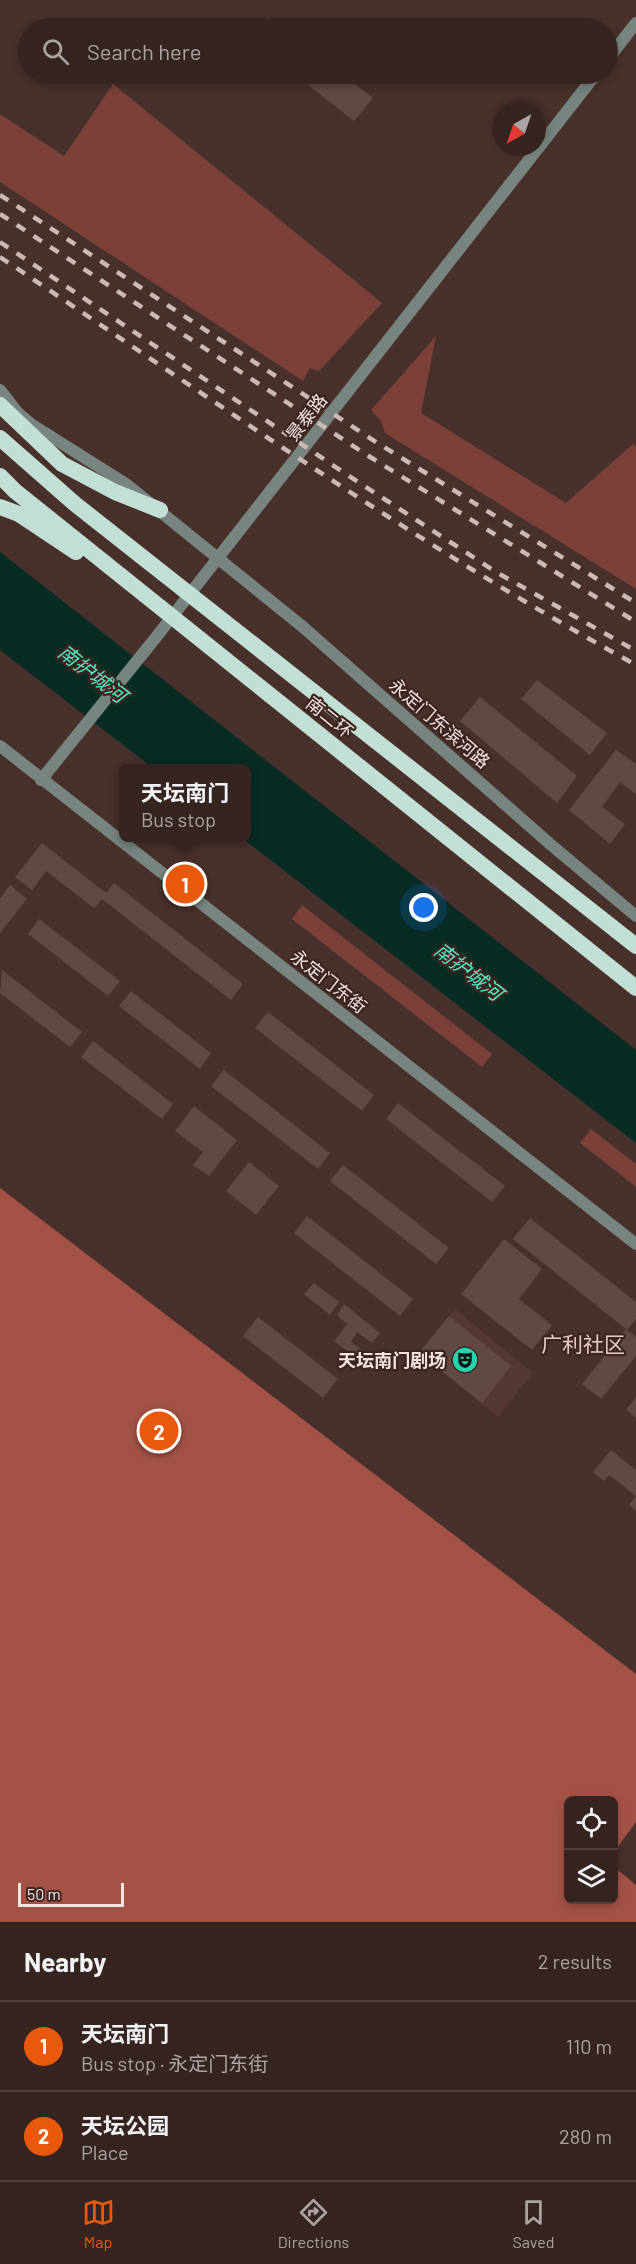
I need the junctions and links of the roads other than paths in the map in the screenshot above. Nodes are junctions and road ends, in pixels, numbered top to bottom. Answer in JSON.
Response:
{"nodes":[{"id":1,"x":636,"y":23,"type":"edge"},
{"id":2,"x":618,"y":46,"type":"edge"},
{"id":3,"x":588,"y":84,"type":"edge"},
{"id":4,"x":0,"y":390,"type":"edge"},
{"id":5,"x":0,"y":405,"type":"edge"},
{"id":6,"x":0,"y":438,"type":"edge"},
{"id":7,"x":0,"y":476,"type":"edge"},
{"id":8,"x":0,"y":507,"type":"edge"},
{"id":9,"x":160,"y":510,"type":"junction"},
{"id":10,"x":218,"y":558,"type":"junction"},
{"id":11,"x":126,"y":581,"type":"junction"},
{"id":12,"x":0,"y":746,"type":"edge"},
{"id":13,"x":41,"y":780,"type":"junction"},
{"id":14,"x":119,"y":841,"type":"edge"},
{"id":15,"x":121,"y":842,"type":"edge"},
{"id":16,"x":636,"y":916,"type":"edge"},
{"id":17,"x":636,"y":946,"type":"edge"},
{"id":18,"x":636,"y":988,"type":"edge"},
{"id":19,"x":636,"y":1244,"type":"edge"}],
"edges":[{"from":1,"to":2,"type":"street"},
{"from":3,"to":10,"type":"street","name":"景泰路"},
{"from":4,"to":9,"type":"street"},
{"from":5,"to":9,"type":"highway"},
{"from":6,"to":17,"type":"highway","name":"南二环"},
{"from":7,"to":11,"type":"highway","name":"南二环"},
{"from":8,"to":11,"type":"highway"},
{"from":9,"to":10,"type":"street","name":"永定门东滨河路"},
{"from":10,"to":13,"type":"street","name":"景泰路"},
{"from":10,"to":16,"type":"street","name":"永定门东滨河路"},
{"from":11,"to":18,"type":"highway","name":"南二环"},
{"from":12,"to":13,"type":"street","name":"永定门东街"},
{"from":13,"to":14,"type":"street","name":"永定门东街"},
{"from":15,"to":19,"type":"street","name":"永定门东街"}]}
